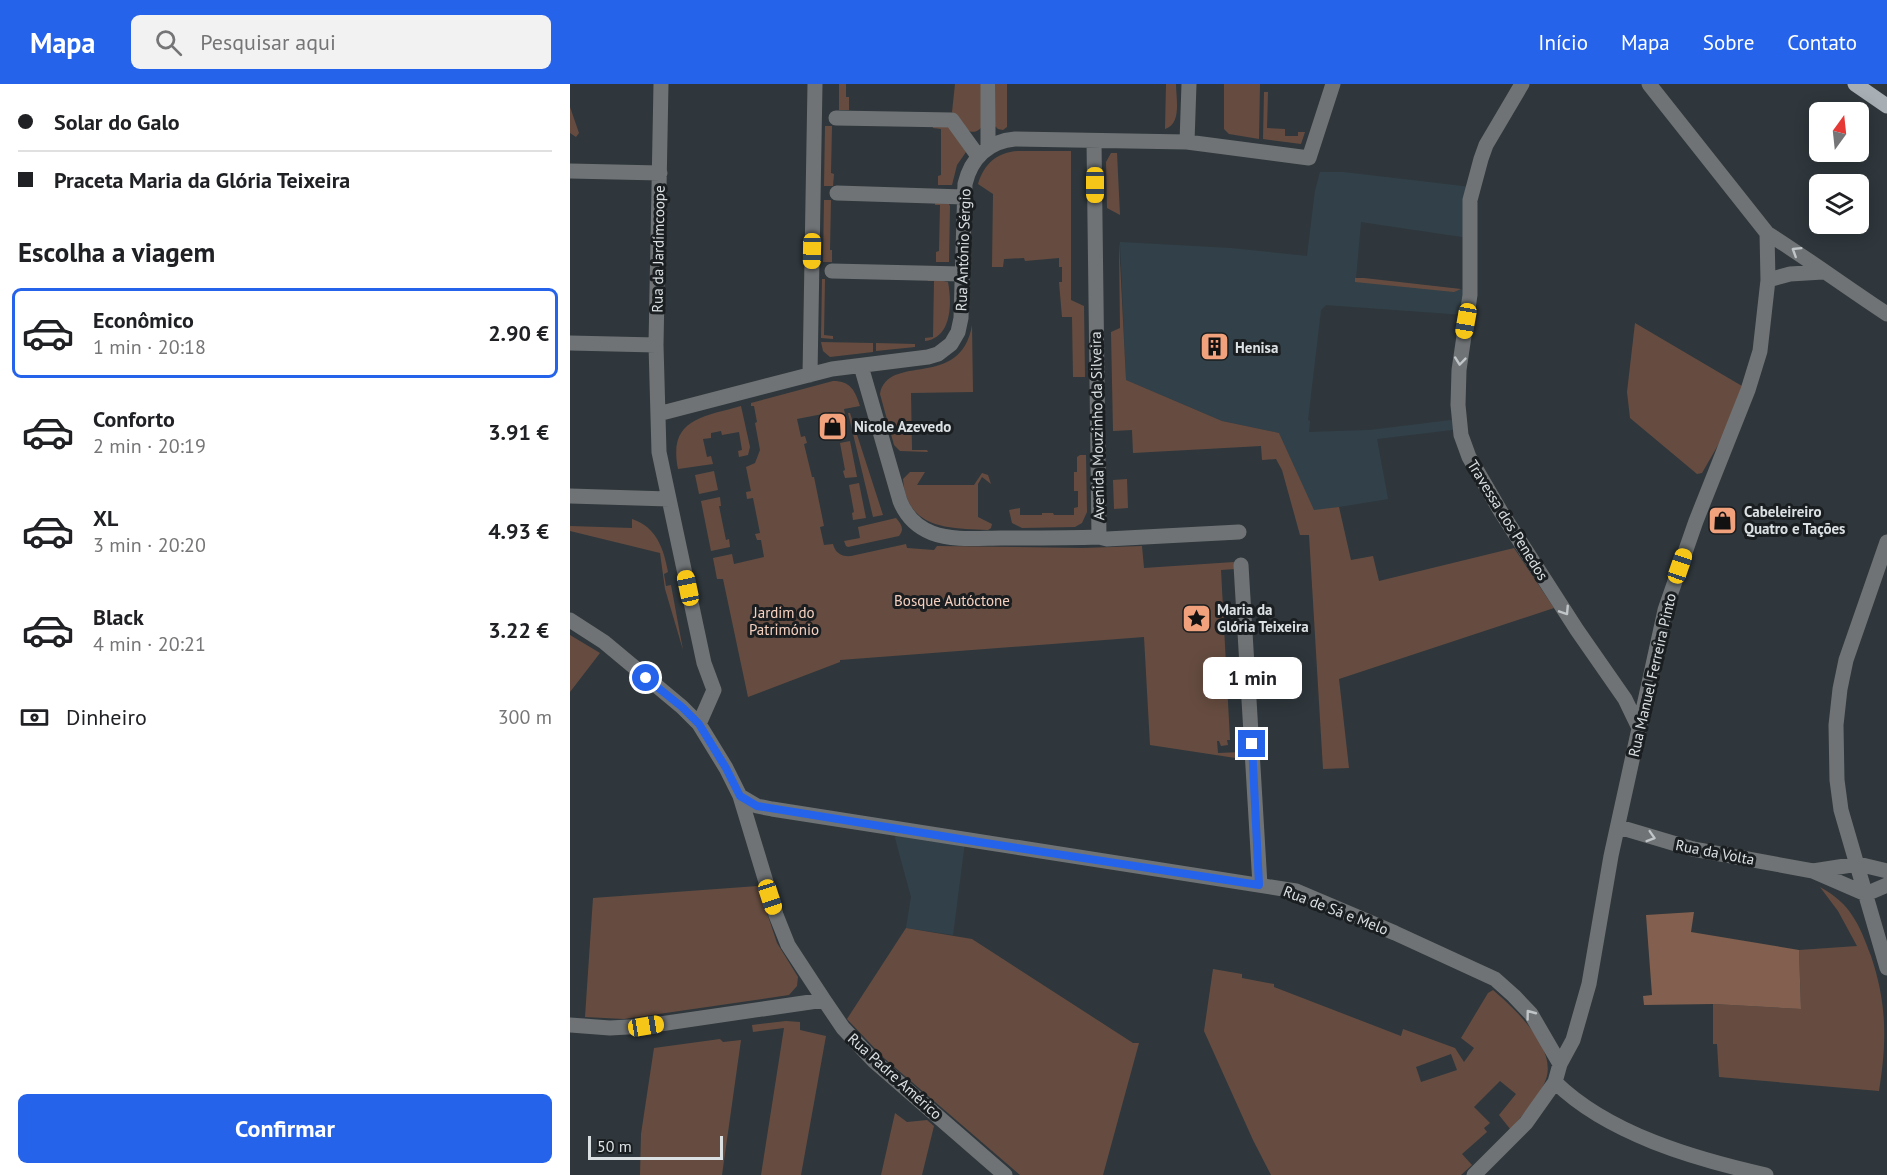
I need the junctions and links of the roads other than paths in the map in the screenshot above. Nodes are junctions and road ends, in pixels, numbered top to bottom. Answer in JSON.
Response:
{"nodes":[{"id":1,"x":661,"y":84,"type":"edge"},
{"id":2,"x":815,"y":84,"type":"edge"},
{"id":3,"x":988,"y":84,"type":"edge"},
{"id":4,"x":1189,"y":84,"type":"edge"},
{"id":5,"x":1321,"y":84,"type":"edge"},
{"id":6,"x":1333,"y":84,"type":"edge"},
{"id":7,"x":1522,"y":84,"type":"edge"},
{"id":8,"x":1649,"y":84,"type":"edge"},
{"id":9,"x":1855,"y":84,"type":"edge"},
{"id":10,"x":1887,"y":106,"type":"edge"},
{"id":11,"x":836,"y":118,"type":"dead end"},
{"id":12,"x":1320,"y":123,"type":"junction"},
{"id":13,"x":1094,"y":141,"type":"junction"},
{"id":14,"x":1187,"y":142,"type":"junction"},
{"id":15,"x":985,"y":147,"type":"junction"},
{"id":16,"x":570,"y":171,"type":"edge"},
{"id":17,"x":660,"y":173,"type":"junction"},
{"id":18,"x":837,"y":193,"type":"dead end"},
{"id":19,"x":964,"y":197,"type":"junction"},
{"id":20,"x":1767,"y":233,"type":"junction"},
{"id":21,"x":832,"y":271,"type":"dead end"},
{"id":22,"x":1823,"y":272,"type":"junction"},
{"id":23,"x":962,"y":274,"type":"junction"},
{"id":24,"x":1768,"y":280,"type":"junction"},
{"id":25,"x":1887,"y":314,"type":"edge"},
{"id":26,"x":570,"y":343,"type":"edge"},
{"id":27,"x":656,"y":345,"type":"junction"},
{"id":28,"x":861,"y":366,"type":"junction"},
{"id":29,"x":810,"y":375,"type":"junction"},
{"id":30,"x":658,"y":414,"type":"junction"},
{"id":31,"x":570,"y":496,"type":"edge"},
{"id":32,"x":669,"y":499,"type":"junction"},
{"id":33,"x":1239,"y":532,"type":"dead end"},
{"id":34,"x":1099,"y":537,"type":"junction"},
{"id":35,"x":1887,"y":542,"type":"edge"},
{"id":36,"x":1241,"y":565,"type":"dead end"},
{"id":37,"x":570,"y":620,"type":"edge"},
{"id":38,"x":699,"y":724,"type":"junction"},
{"id":39,"x":1639,"y":728,"type":"junction"},
{"id":40,"x":740,"y":796,"type":"junction"},
{"id":41,"x":1619,"y":827,"type":"junction"},
{"id":42,"x":1858,"y":864,"type":"junction"},
{"id":43,"x":1813,"y":871,"type":"junction"},
{"id":44,"x":1887,"y":871,"type":"edge"},
{"id":45,"x":1260,"y":885,"type":"junction"},
{"id":46,"x":1887,"y":885,"type":"edge"},
{"id":47,"x":1866,"y":894,"type":"junction"},
{"id":48,"x":1887,"y":968,"type":"edge"},
{"id":49,"x":824,"y":1000,"type":"junction"},
{"id":50,"x":570,"y":1025,"type":"edge"},
{"id":51,"x":1560,"y":1064,"type":"junction"},
{"id":52,"x":1555,"y":1082,"type":"junction"},
{"id":53,"x":1005,"y":1175,"type":"edge"},
{"id":54,"x":1474,"y":1175,"type":"edge"},
{"id":55,"x":1766,"y":1175,"type":"edge"}],
"edges":[{"from":1,"to":17,"type":"street","name":"Rua da Jardimcoope"},
{"from":2,"to":29,"type":"street"},
{"from":3,"to":15,"type":"street"},
{"from":4,"to":14,"type":"street"},
{"from":5,"to":12,"type":"street"},
{"from":6,"to":12,"type":"street"},
{"from":7,"to":39,"type":"street","name":"Travessa dos Penedos","one_way":true},
{"from":8,"to":20,"type":"street"},
{"from":9,"to":10,"type":"main road"},
{"from":11,"to":15,"type":"street"},
{"from":12,"to":14,"type":"street"},
{"from":13,"to":14,"type":"street"},
{"from":13,"to":15,"type":"street"},
{"from":13,"to":34,"type":"street","name":"Avenida Mouzinho da Silveira"},
{"from":15,"to":19,"type":"street","name":"Rua António Sérgio"},
{"from":16,"to":17,"type":"street"},
{"from":17,"to":27,"type":"street","name":"Rua da Jardimcoope"},
{"from":18,"to":19,"type":"street"},
{"from":19,"to":23,"type":"street","name":"Rua António Sérgio"},
{"from":22,"to":20,"type":"street","one_way":true},
{"from":20,"to":24,"type":"street","name":"Rua Manuel Ferreira Pinto"},
{"from":21,"to":23,"type":"street"},
{"from":22,"to":24,"type":"street"},
{"from":22,"to":25,"type":"street"},
{"from":23,"to":28,"type":"street","name":"Rua António Sérgio"},
{"from":24,"to":39,"type":"street","name":"Rua Manuel Ferreira Pinto"},
{"from":26,"to":27,"type":"street"},
{"from":27,"to":30,"type":"street","name":"Rua da Jardimcoope"},
{"from":28,"to":29,"type":"street","name":"Rua António Sérgio"},
{"from":28,"to":34,"type":"street","name":"Avenida Mouzinho da Silveira"},
{"from":29,"to":30,"type":"street","name":"Rua António Sérgio"},
{"from":30,"to":32,"type":"street","name":"Rua da Jardimcoope"},
{"from":31,"to":32,"type":"street"},
{"from":32,"to":38,"type":"street","name":"Rua da Jardimcoope"},
{"from":33,"to":34,"type":"street"},
{"from":35,"to":42,"type":"street"},
{"from":36,"to":45,"type":"street"},
{"from":37,"to":38,"type":"street"},
{"from":38,"to":40,"type":"street"},
{"from":39,"to":41,"type":"street","name":"Rua Manuel Ferreira Pinto"},
{"from":40,"to":45,"type":"street","name":"Rua de Sá e Melo"},
{"from":40,"to":49,"type":"street","name":"Rua Padre Américo"},
{"from":41,"to":43,"type":"street","name":"Rua da Volta","one_way":true},
{"from":41,"to":51,"type":"street","name":"Rua Manuel Ferreira Pinto"},
{"from":42,"to":43,"type":"street","name":"Rua da Volta"},
{"from":42,"to":44,"type":"street"},
{"from":42,"to":47,"type":"street"},
{"from":43,"to":47,"type":"street","name":"Rua da Volta"},
{"from":51,"to":45,"type":"street","name":"Rua de Sá e Melo","one_way":true},
{"from":46,"to":47,"type":"street"},
{"from":47,"to":48,"type":"street"},
{"from":49,"to":50,"type":"street"},
{"from":49,"to":53,"type":"street","name":"Rua Padre Américo"},
{"from":51,"to":52,"type":"street","name":"Rua Manuel Ferreira Pinto"},
{"from":52,"to":54,"type":"street","name":"Rua Manuel Ferreira Pinto"},
{"from":52,"to":55,"type":"street"}]}
